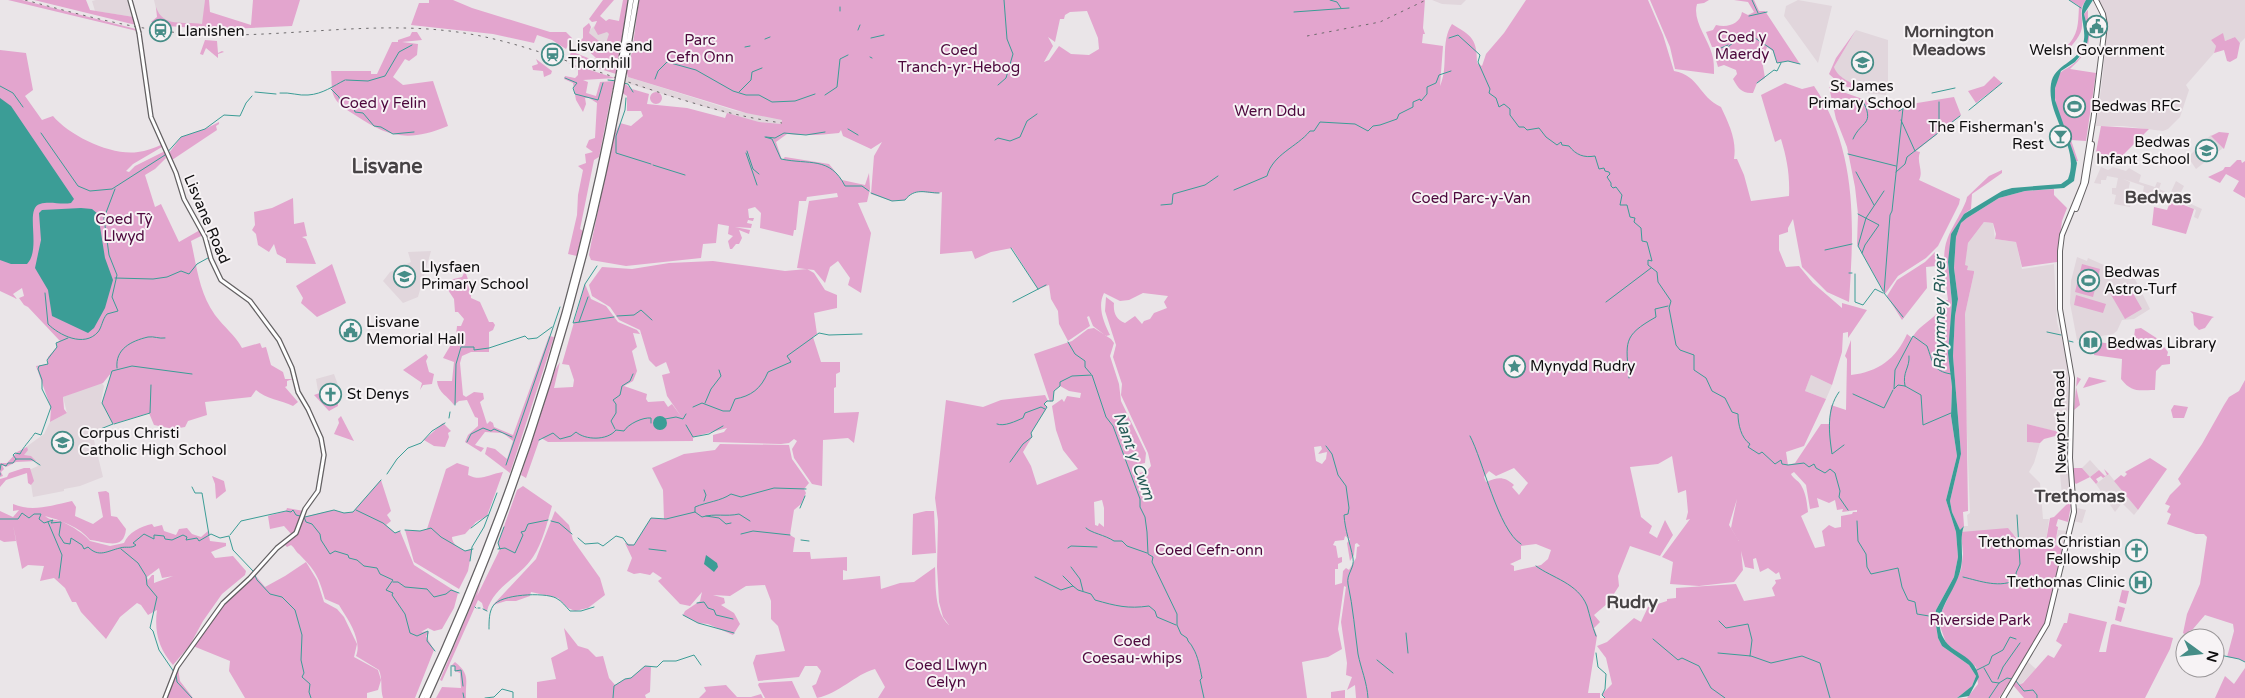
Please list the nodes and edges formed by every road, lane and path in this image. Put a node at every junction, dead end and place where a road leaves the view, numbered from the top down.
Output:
1 (130, 0) edge
2 (631, 0) edge
3 (636, 0) edge
4 (2096, 0) edge
5 (623, 64) junction
6 (512, 483) junction
7 (165, 698) edge
8 (422, 698) edge
9 (427, 698) edge
10 (2002, 698) edge

1 - 7 main road, Lisvane Road, bridge
2 - 5 highway
3 - 5 highway
4 - 10 main road, Newport Road
5 - 6 highway, bridge
6 - 8 highway
6 - 9 highway

